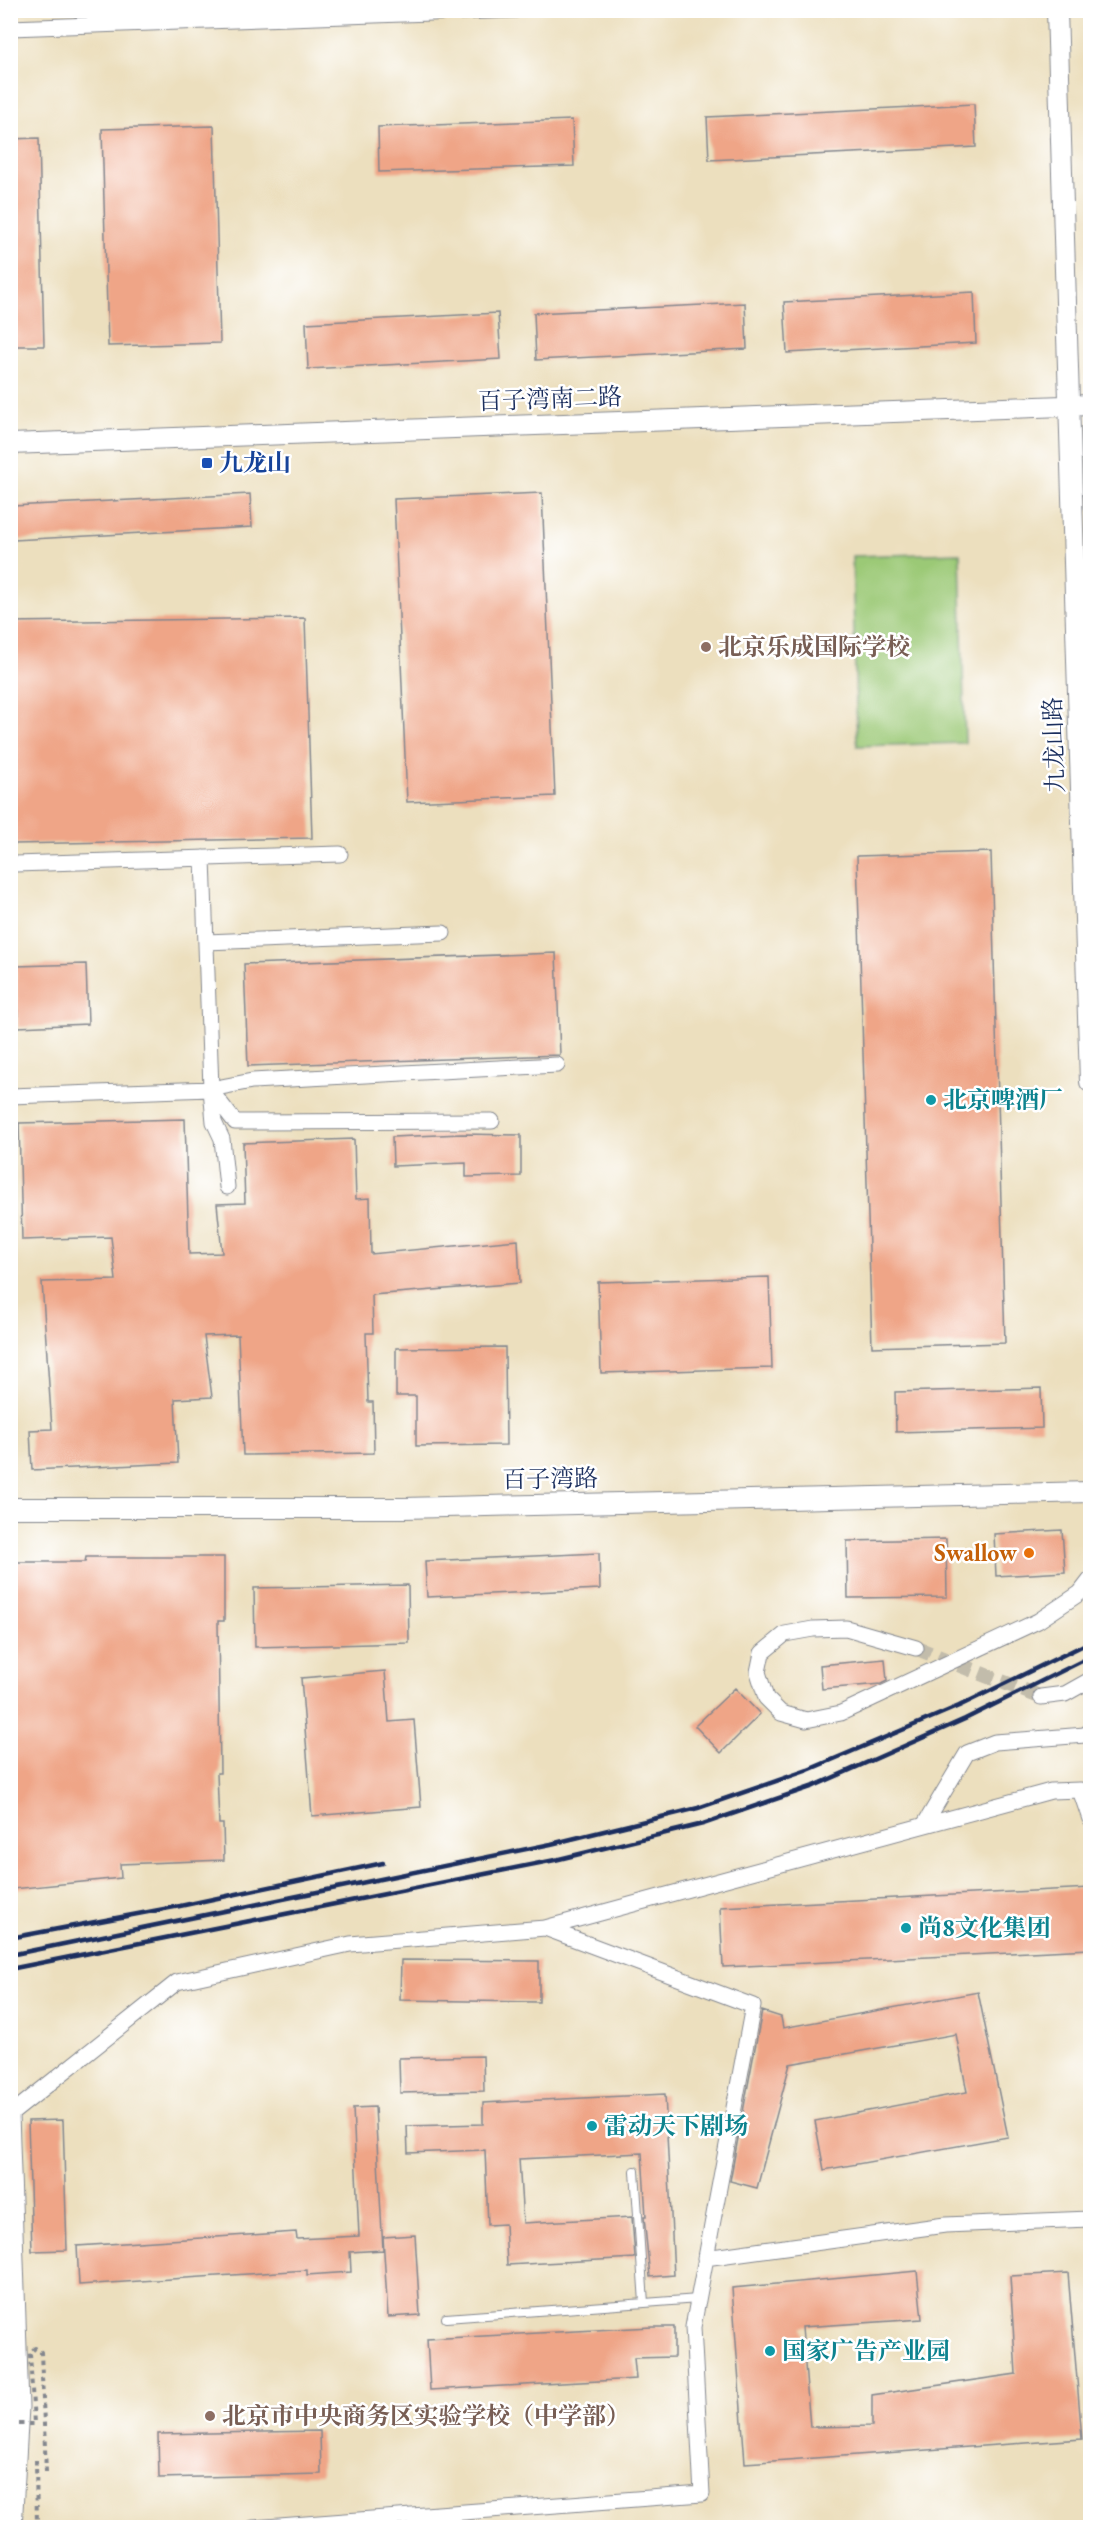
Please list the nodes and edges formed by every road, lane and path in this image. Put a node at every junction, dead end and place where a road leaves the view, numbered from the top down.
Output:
1 (516, 10) edge
2 (1057, 10) edge
3 (301, 14) edge
4 (10, 28) edge
5 (1090, 405) edge
6 (1068, 406) junction
7 (10, 444) edge
8 (340, 854) dead end
9 (203, 858) junction
10 (15, 864) dead end
11 (443, 933) dead end
12 (206, 942) junction
13 (1089, 981) edge
14 (557, 1065) dead end
15 (1090, 1082) edge
16 (211, 1089) junction
17 (10, 1096) edge
18 (492, 1121) dead end
19 (227, 1186) dead end
20 (1090, 1492) edge
21 (10, 1508) edge
22 (1090, 1580) edge
23 (916, 1648) tunnel mouth
24 (1090, 1680) edge
25 (1041, 1696) tunnel mouth
26 (1090, 1731) edge
27 (1090, 1819) edge
28 (924, 1825) junction
29 (545, 1928) junction
30 (635, 2171) dead end
31 (1090, 2218) edge
32 (705, 2258) junction
33 (698, 2299) junction
34 (644, 2303) junction
35 (446, 2318) dead end
36 (10, 2424) edge
37 (46, 2472) dead end
38 (37, 2476) dead end
39 (14, 2528) edge
40 (37, 2528) edge
41 (253, 2528) edge

1 - 3 street
2 - 6 street, 九龙山路
3 - 4 street
5 - 6 street, 百子湾南二路
6 - 7 street, 百子湾南二路
6 - 13 street, 九龙山路
8 - 9 street
9 - 10 street
9 - 12 street
11 - 12 street
12 - 16 street
13 - 15 street, 九龙山路
14 - 16 street
16 - 17 street
16 - 18 street
16 - 19 street
20 - 21 street, 百子湾路
22 - 23 street
24 - 25 street
26 - 28 street
27 - 28 street
28 - 29 street
29 - 32 street
29 - 39 street
30 - 34 lane
31 - 32 street
32 - 33 street
33 - 34 lane
33 - 41 street
34 - 35 lane
36 - 37 path, bridge
38 - 40 path

